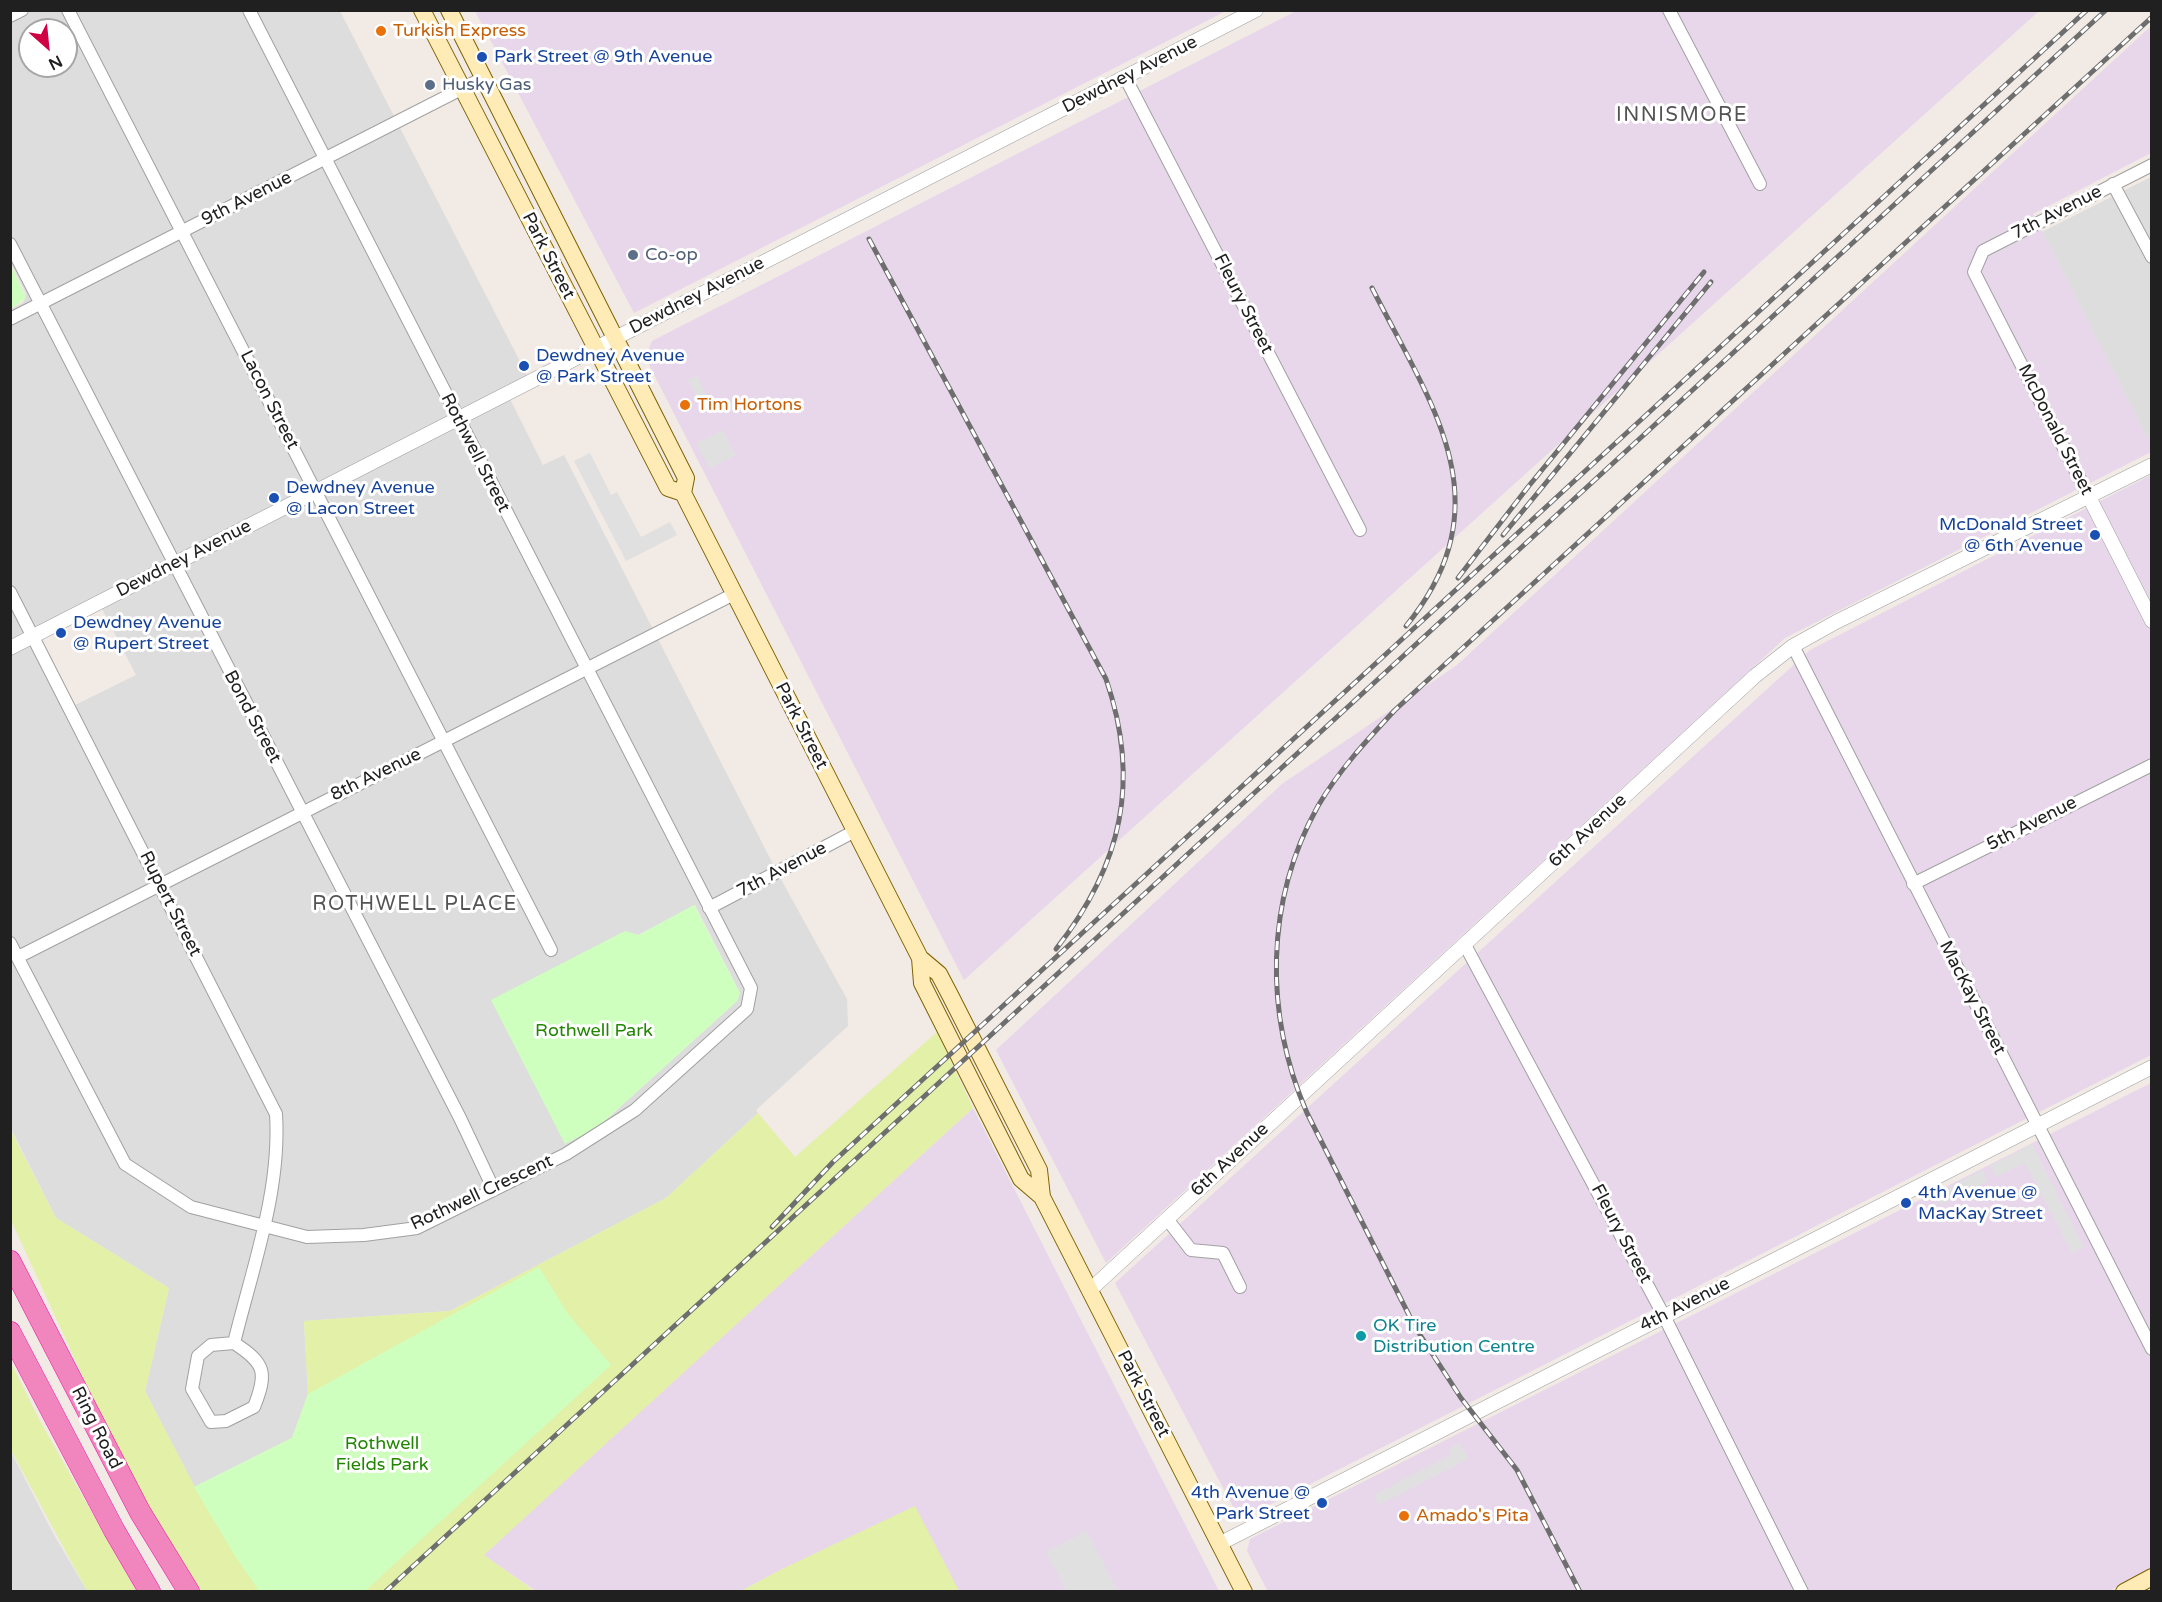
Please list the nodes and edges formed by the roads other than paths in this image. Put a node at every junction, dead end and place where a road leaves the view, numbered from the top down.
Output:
1 (22, 10) edge
2 (68, 10) edge
3 (249, 10) edge
4 (422, 10) edge
5 (449, 10) edge
6 (1256, 10) edge
7 (1668, 10) edge
8 (10, 16) edge
9 (1125, 77) junction
10 (483, 78) junction
11 (463, 89) junction
12 (324, 159) junction
13 (2151, 165) edge
14 (1760, 184) dead end
15 (2113, 184) junction
16 (183, 232) junction
17 (10, 244) edge
18 (2151, 257) edge
19 (1974, 272) joint
20 (41, 304) junction
21 (10, 319) edge
22 (615, 337) junction
23 (594, 348) junction
24 (457, 418) junction
25 (2151, 465) edge
26 (316, 491) junction
27 (683, 493) junction
28 (2089, 497) junction
29 (1360, 530) dead end
30 (174, 564) junction
31 (10, 592) edge
32 (734, 594) junction
33 (2151, 621) edge
34 (33, 637) junction
35 (1793, 646) junction
36 (10, 648) edge
37 (585, 669) junction
38 (444, 741) junction
39 (2151, 765) edge
40 (302, 812) junction
41 (855, 831) junction
42 (1913, 884) junction
43 (160, 885) junction
44 (702, 896) joint
45 (709, 908) junction
46 (10, 943) edge
47 (1465, 945) junction
48 (550, 950) dead end
49 (18, 957) junction
50 (2151, 1067) edge
51 (2038, 1125) junction
52 (494, 1190) junction
53 (1167, 1219) junction
54 (263, 1227) junction
55 (10, 1255) edge
56 (10, 1261) edge
57 (20, 1280) junction
58 (1240, 1287) dead end
59 (1089, 1290) junction
60 (1664, 1316) junction
61 (10, 1332) edge
62 (234, 1343) junction
63 (2151, 1349) edge
64 (1219, 1544) junction
65 (2151, 1577) edge
66 (150, 1592) edge
67 (189, 1592) edge
68 (1244, 1592) edge
69 (1802, 1592) edge
70 (2124, 1592) edge

1 - 8 street
2 - 16 street, Lacon Street
3 - 12 street, Rothwell Street
4 - 11 main road, Park Street
5 - 10 main road, Park Street
6 - 9 street, Dewdney Avenue
7 - 14 street
9 - 22 street, Dewdney Avenue
9 - 29 street, Fleury Street
10 - 11 street, 9th Avenue
10 - 22 main road, Park Street
11 - 12 street, 9th Avenue
11 - 23 main road, Park Street
12 - 16 street, 9th Avenue
12 - 24 street, Rothwell Street
13 - 15 street, 7th Avenue
15 - 18 street
15 - 19 street, 7th Avenue
16 - 20 street, 9th Avenue
16 - 26 street, Lacon Street
17 - 20 street, Bond Street
19 - 28 street, McDonald Street
20 - 21 street, 9th Avenue
20 - 30 street, Bond Street
22 - 23 street, Dewdney Avenue
22 - 27 main road, Park Street
23 - 24 street, Dewdney Avenue
23 - 27 main road, Park Street
24 - 26 street, Dewdney Avenue
24 - 37 street, Rothwell Street
25 - 28 street, 6th Avenue
26 - 30 street, Dewdney Avenue
26 - 38 street, Lacon Street
27 - 32 main road, Park Street
28 - 33 street, McDonald Street
28 - 35 street, 6th Avenue
30 - 34 street, Dewdney Avenue
30 - 40 street, Bond Street
31 - 34 street, Rupert Street
32 - 37 street, 8th Avenue
32 - 41 main road, Park Street
34 - 36 street, Dewdney Avenue
34 - 43 street, Rupert Street
35 - 42 street, MacKay Street
35 - 47 street, 6th Avenue
37 - 38 street, 8th Avenue
37 - 44 street, Rothwell Street
38 - 40 street, 8th Avenue
38 - 48 street, Lacon Street
39 - 42 street, 5th Avenue
40 - 43 street, 8th Avenue
40 - 52 street, Bond Street
41 - 45 street, 7th Avenue
41 - 59 main road, Park Street
42 - 51 street, MacKay Street
43 - 49 street, 8th Avenue
43 - 54 street, Rupert Street
44 - 45 street, Rothwell Crescent
45 - 52 street, Rothwell Crescent
46 - 49 street, Rothwell Crescent
47 - 53 street, 6th Avenue
47 - 60 street, Fleury Street
49 - 54 street, Rothwell Crescent
50 - 51 street, 4th Avenue
51 - 60 street, 4th Avenue
51 - 63 street, MacKay Street
52 - 54 street, Rothwell Crescent
53 - 58 street
53 - 59 street, 6th Avenue
54 - 62 street, Rupert Street
55 - 57 highway
56 - 57 highway, Ring Road
57 - 67 highway, Ring Road
59 - 64 main road, Park Street
60 - 64 street, 4th Avenue
60 - 69 street, Fleury Street
61 - 66 highway, Ring Road
62 - 62 street
64 - 68 main road, Park Street
65 - 70 main road

